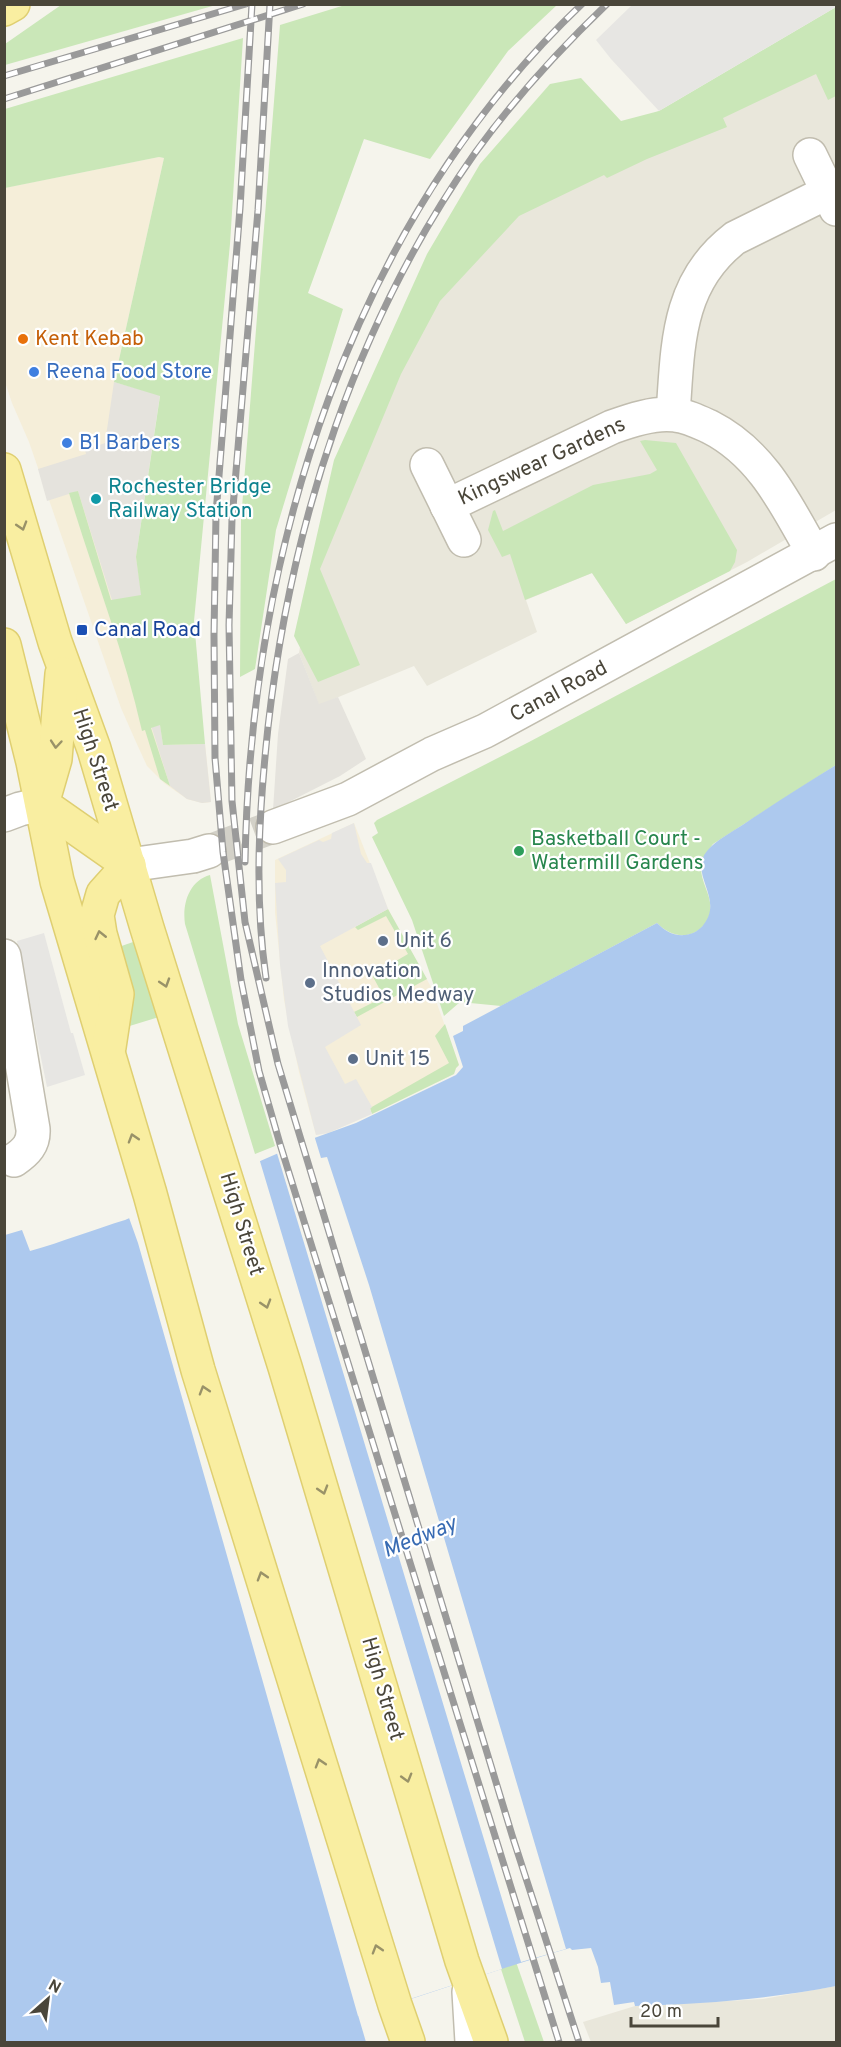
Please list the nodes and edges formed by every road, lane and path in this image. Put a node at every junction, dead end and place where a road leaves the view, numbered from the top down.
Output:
1 (13, 4) edge
2 (4, 9) edge
3 (810, 155) dead end
4 (832, 200) edge
5 (673, 414) junction
6 (427, 465) dead end
7 (4, 470) edge
8 (447, 506) junction
9 (464, 540) dead end
10 (825, 547) edge
11 (4, 645) edge
12 (63, 665) junction
13 (42, 804) junction
14 (4, 815) edge
15 (273, 827) tunnel mouth
16 (209, 851) tunnel mouth
17 (129, 865) junction
18 (4, 956) edge
19 (108, 1053) junction
20 (14, 1160) dead end
21 (469, 1981) junction
22 (408, 2043) edge
23 (472, 2043) edge
24 (491, 2043) edge

1 - 2 main road
3 - 4 street
4 - 5 street
5 - 8 street, Kingswear Gardens
5 - 10 street, Kingswear Gardens
6 - 8 street, Kingswear Gardens
7 -> 12 main road, High Street
8 - 9 street, Kingswear Gardens
10 - 15 street, Canal Road
11 - 13 main road
12 -> 13 main road
12 - 17 main road, High Street
13 - 14 street
13 - 17 main road
13 - 19 main road
16 - 17 street
19 -> 17 main road
17 -> 21 main road, High Street
18 - 20 street
22 -> 19 main road
21 - 23 street
21 - 24 main road, High Street

